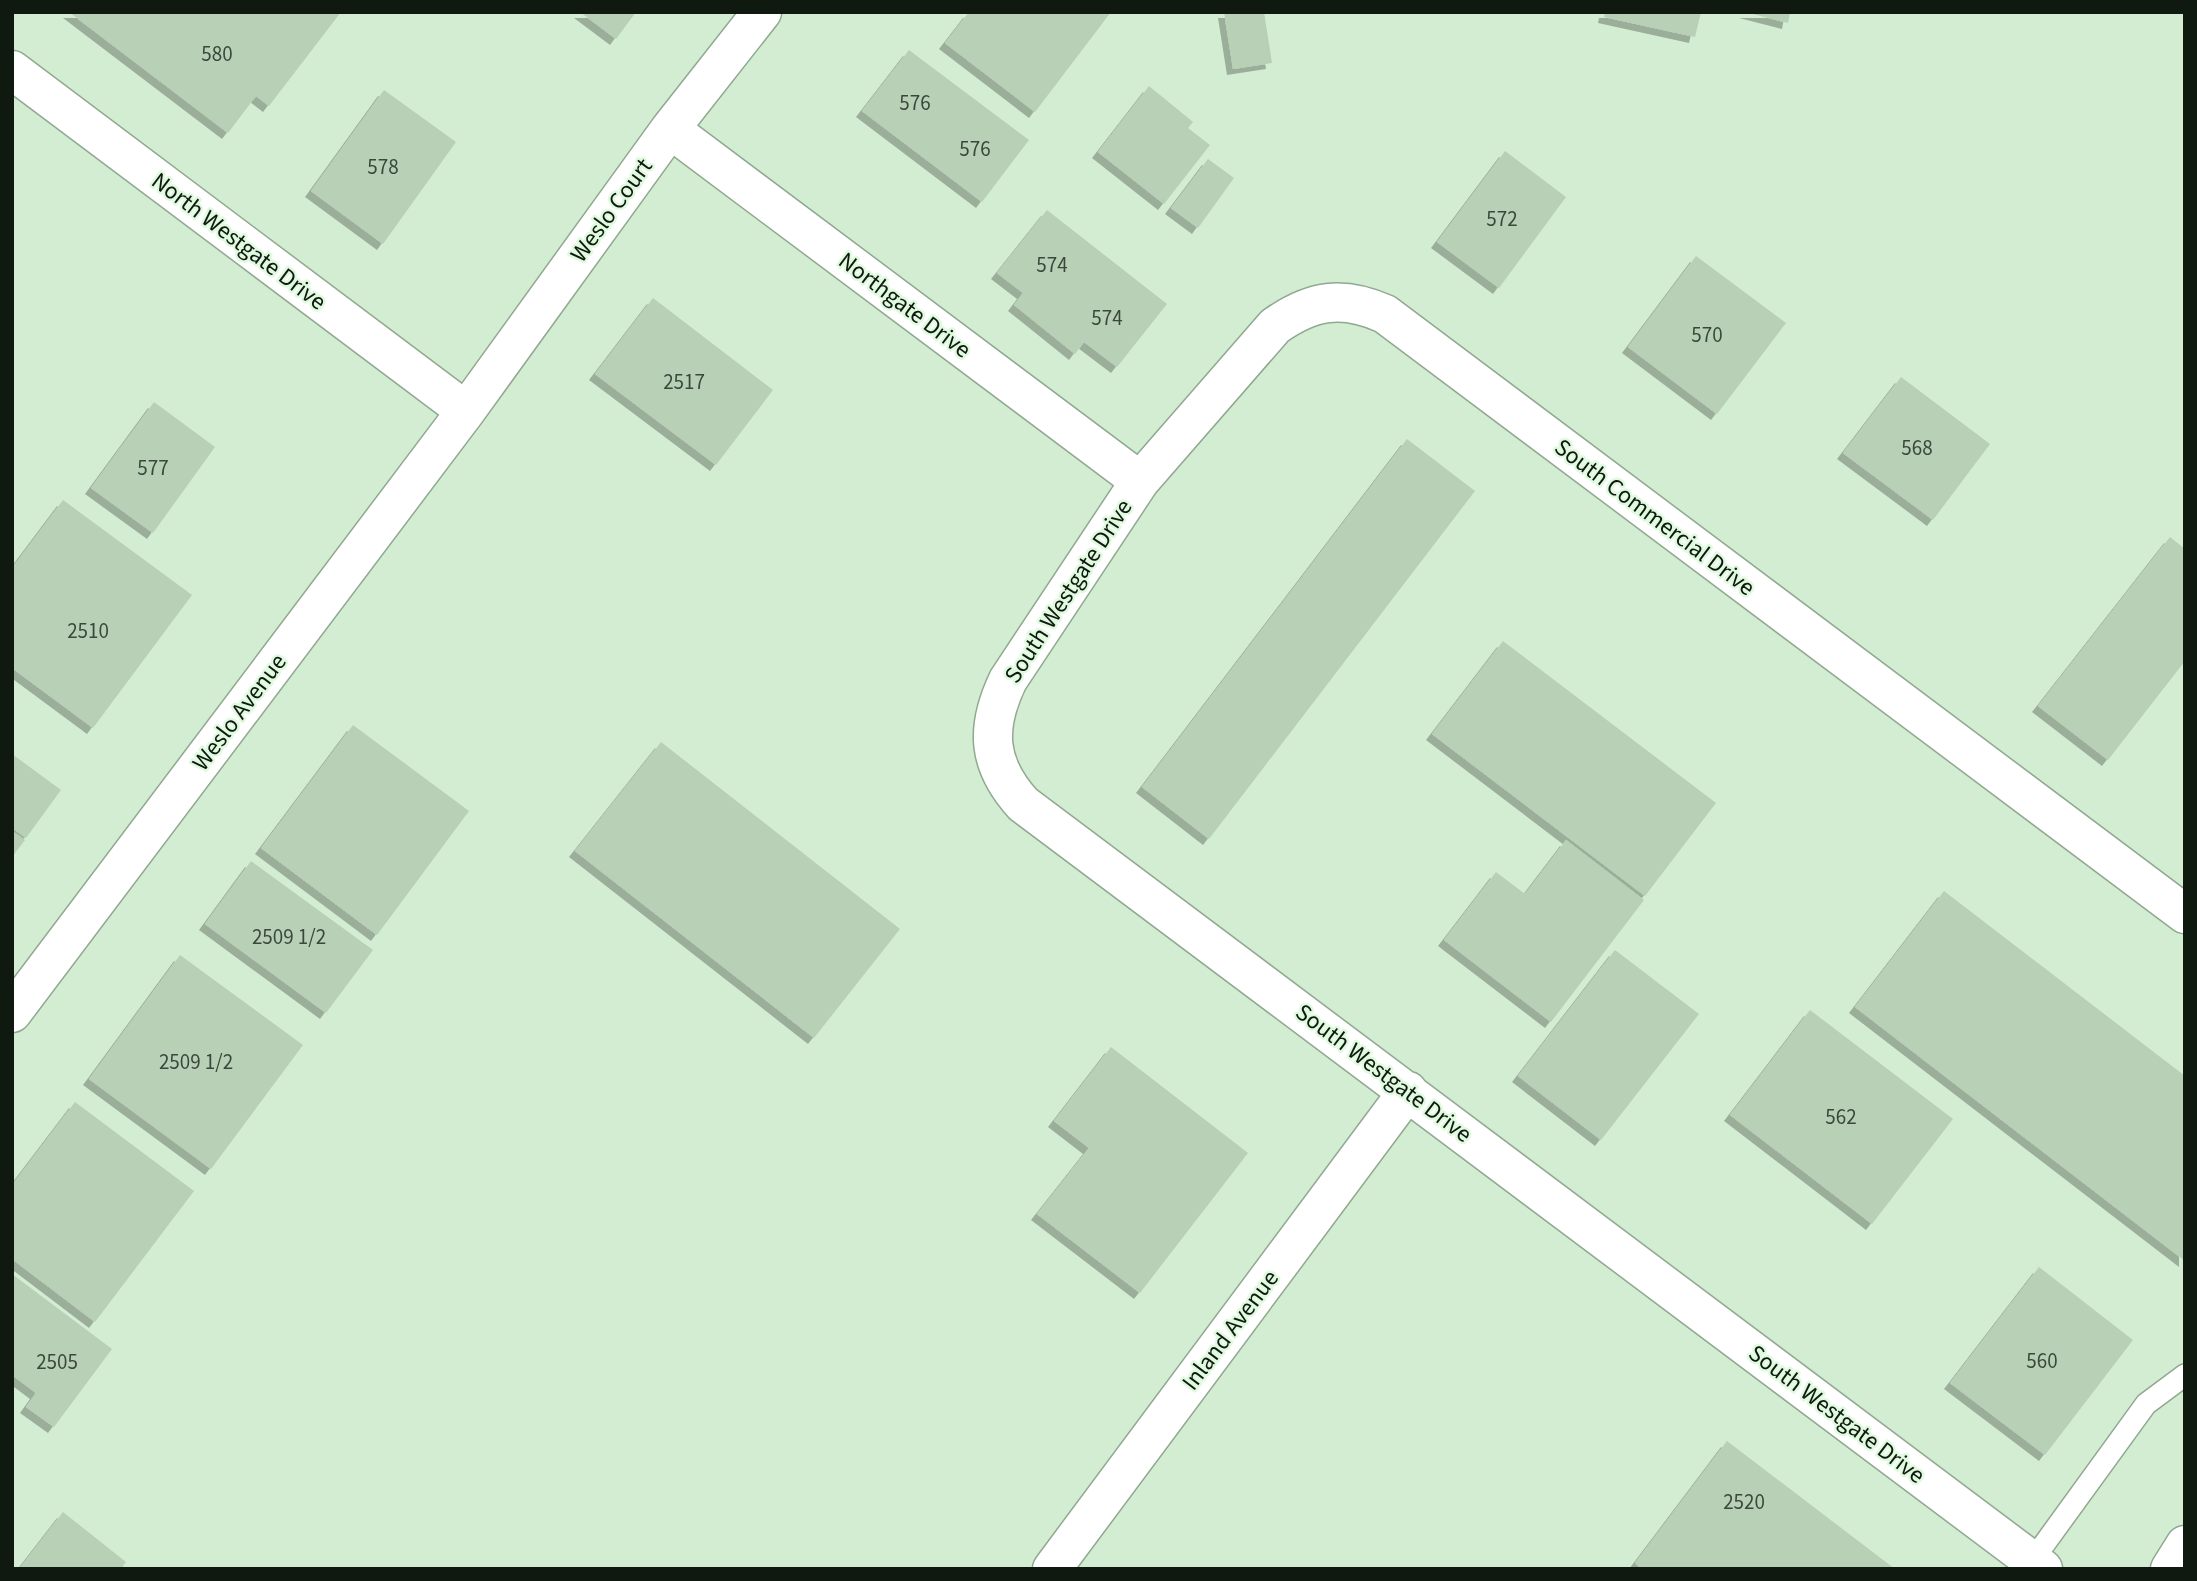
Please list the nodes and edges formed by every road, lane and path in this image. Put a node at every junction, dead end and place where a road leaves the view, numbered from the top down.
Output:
1 (762, 12) edge
2 (12, 70) edge
3 (670, 129) junction
4 (466, 411) junction
5 (1140, 481) junction
6 (2185, 914) edge
7 (12, 1013) edge
8 (1408, 1091) junction
9 (2185, 1376) edge
10 (2185, 1545) edge
11 (2038, 1565) edge
12 (1052, 1569) edge
13 (2170, 1569) edge

1 - 3 street, Weslo Court
2 - 4 street, North Westgate Drive
3 - 4 street, Weslo Court
3 - 5 street, Northgate Drive
4 - 7 street, Weslo Avenue
5 - 6 street, South Commercial Drive
5 - 8 street, South Westgate Drive
8 - 11 street, South Westgate Drive
8 - 12 street, Inland Avenue
9 - 11 lane
10 - 13 street

